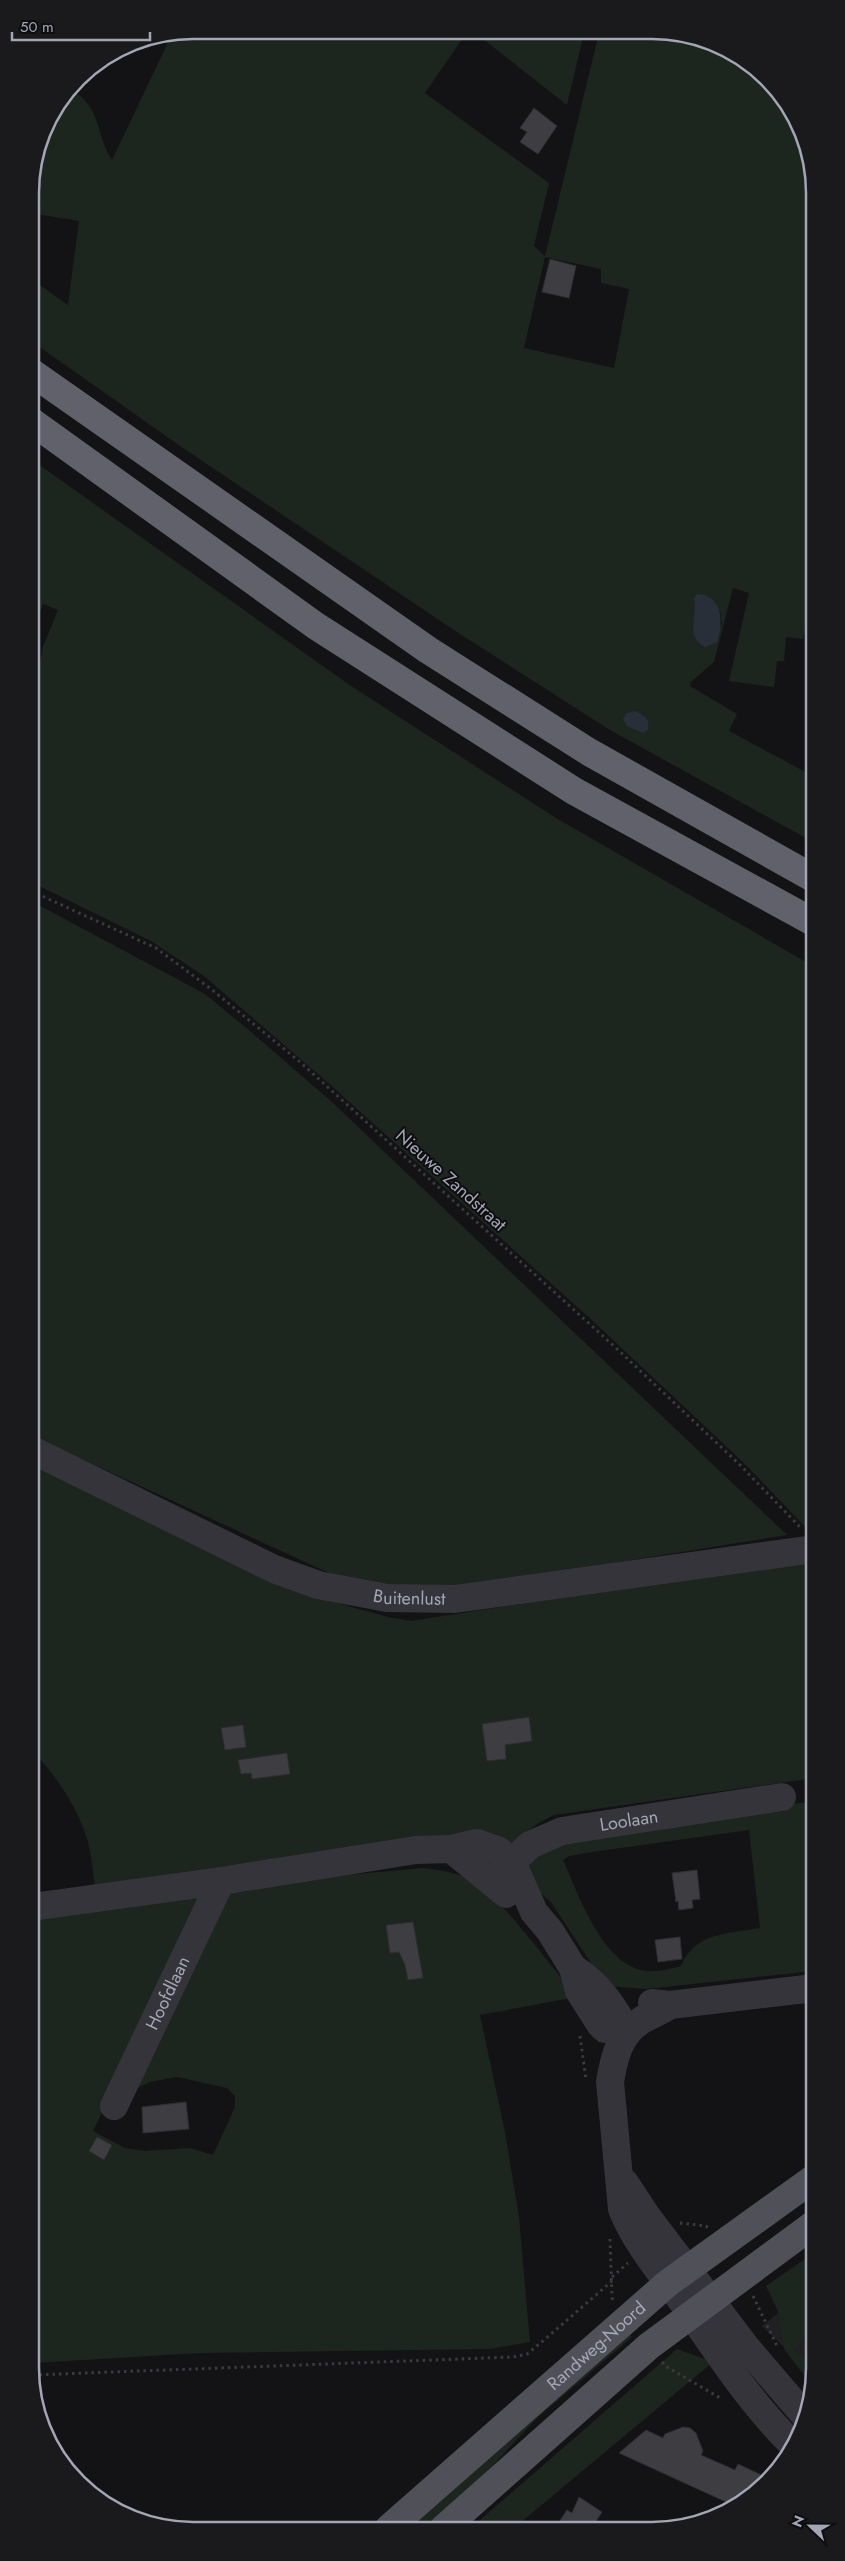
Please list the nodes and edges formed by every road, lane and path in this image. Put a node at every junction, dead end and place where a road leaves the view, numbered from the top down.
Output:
1 (39, 378) edge
2 (39, 427) edge
3 (806, 874) edge
4 (39, 895) edge
5 (776, 904) junction
6 (806, 919) edge
7 (806, 929) edge
8 (39, 1453) edge
9 (806, 1538) edge
10 (806, 1543) edge
11 (782, 1798) dead end
12 (451, 1849) junction
13 (512, 1862) junction
14 (221, 1881) junction
15 (492, 1881) junction
16 (39, 1906) edge
17 (534, 1912) junction
18 (806, 1989) edge
19 (617, 2025) junction
20 (114, 2106) dead end
21 (806, 2184) edge
22 (677, 2223) dead end
23 (806, 2230) edge
24 (720, 2245) junction
25 (678, 2275) junction
26 (612, 2280) dead end
27 (700, 2306) junction
28 (39, 2375) edge
29 (800, 2410) edge
30 (789, 2440) edge
31 (396, 2522) edge
32 (451, 2522) edge

1 - 3 highway
2 - 5 highway
4 - 9 path, Nieuwe Zandstraat
5 - 6 highway
5 - 7 highway
8 - 10 street, Buitenlust
11 - 13 street, Loolaan
12 - 13 street
12 - 14 street
12 - 15 street
13 - 15 street, Loolaan
13 - 17 street
14 - 16 street
14 - 20 street, Hoofdlaan
15 - 17 street
17 - 19 street
18 - 19 street
19 - 25 street
21 - 24 main road, Randweg-Noord
22 - 24 path
23 - 27 main road, Randweg-Noord
24 - 25 main road, Randweg-Noord
25 - 27 street
25 - 31 main road, Randweg-Noord
26 - 28 path
27 - 29 street
27 - 30 street
27 - 32 main road, Randweg-Noord

